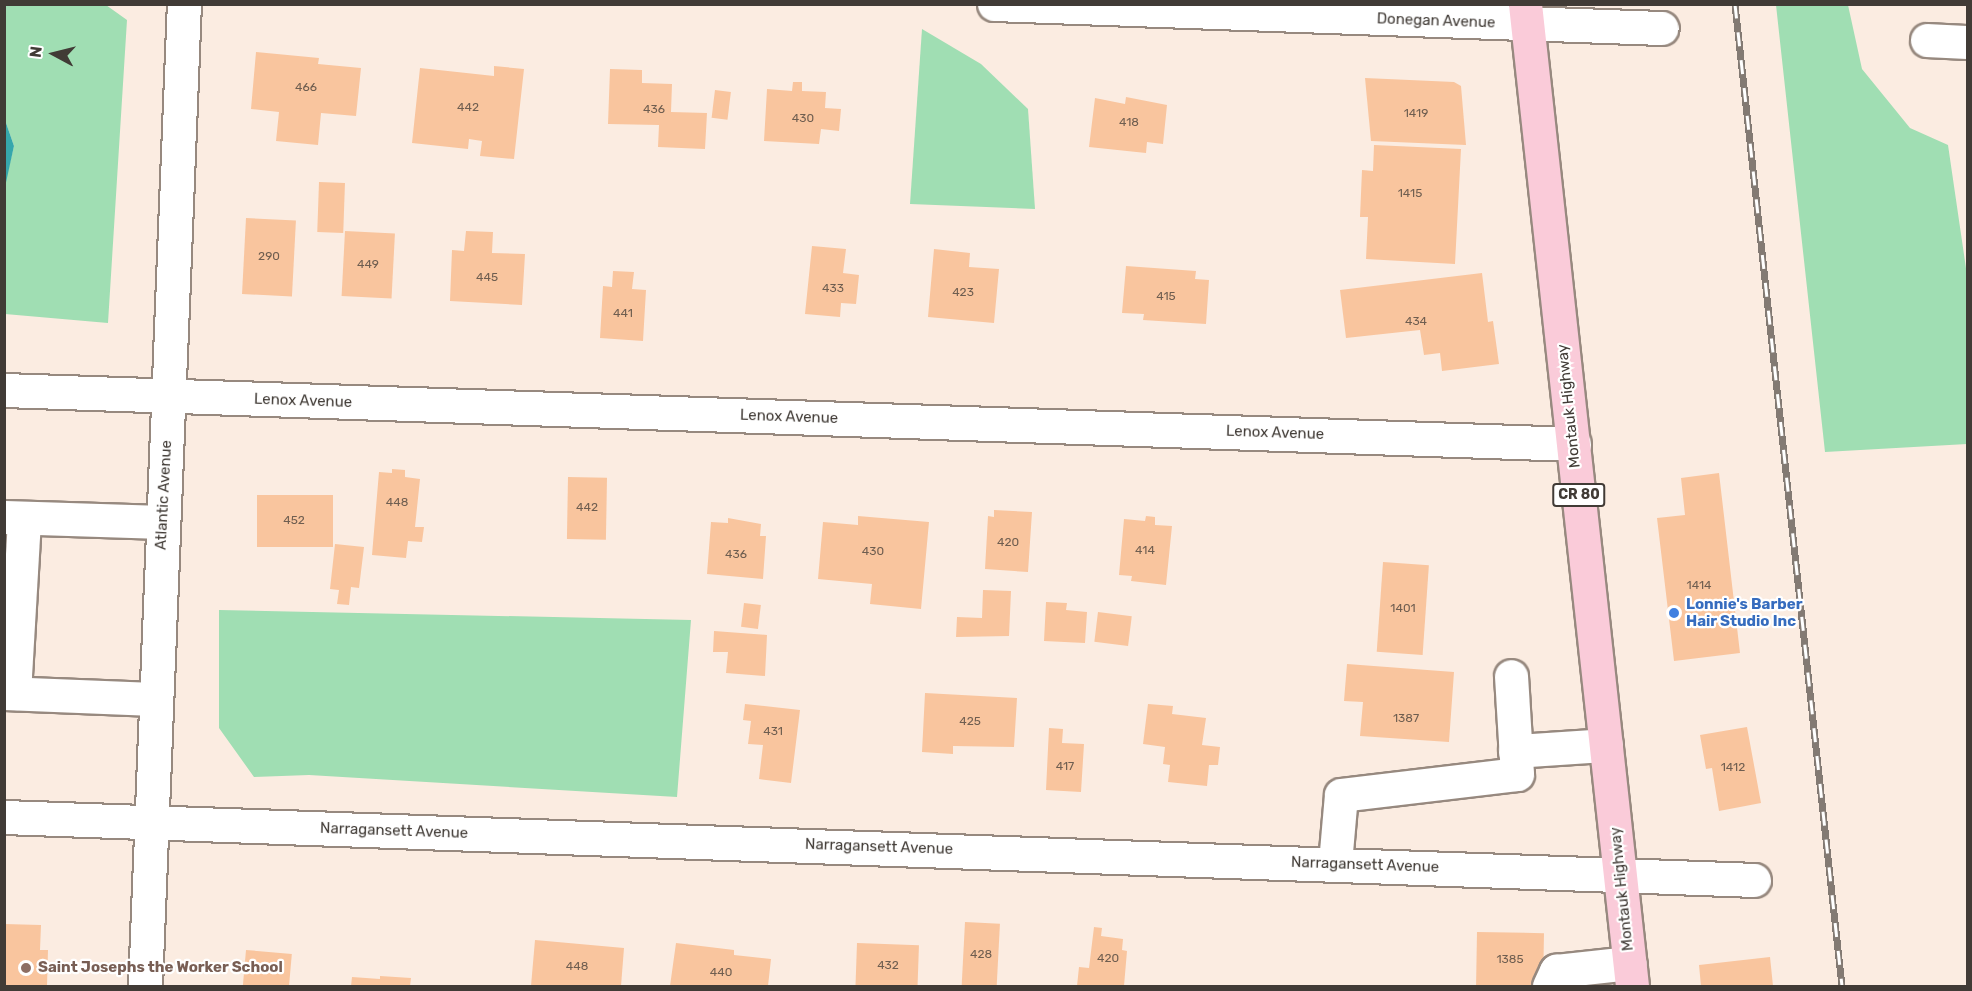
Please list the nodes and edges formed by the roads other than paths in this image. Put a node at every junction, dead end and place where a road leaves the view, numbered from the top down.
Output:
1 (184, 4) edge
2 (994, 4) edge
3 (1526, 14) edge
4 (1662, 27) dead end
5 (1927, 40) dead end
6 (1968, 42) edge
7 (4, 390) edge
8 (168, 396) junction
9 (1574, 444) junction
10 (14, 518) edge
11 (162, 522) junction
12 (1511, 676) dead end
13 (9, 693) edge
14 (156, 699) junction
15 (1606, 745) junction
16 (1515, 751) junction
17 (4, 818) edge
18 (152, 822) junction
19 (1335, 863) junction
20 (1620, 874) junction
21 (1754, 880) dead end
22 (1631, 975) edge
23 (145, 987) edge
24 (1549, 987) edge

1 - 8 street, Atlantic Avenue
2 - 3 street, Donegan Avenue
3 - 4 street, Donegan Avenue
3 - 9 main road, Montauk Highway / CR 80
5 - 6 street
7 - 8 street, Lenox Avenue
8 - 9 street, Lenox Avenue
8 - 11 street, Atlantic Avenue
9 - 15 main road, Montauk Highway / CR 80
10 - 11 street
10 - 13 street
11 - 14 street, Atlantic Avenue
12 - 16 street
13 - 14 street
14 - 18 street, Atlantic Avenue
15 - 16 street
15 - 20 main road, Montauk Highway / CR 80
16 - 19 street
17 - 18 street, Narragansett Avenue
18 - 19 street, Narragansett Avenue
18 - 23 street, Atlantic Avenue
19 - 20 street, Narragansett Avenue
20 - 21 street, Narragansett Avenue
20 - 22 main road, Montauk Highway / CR 80
22 - 24 street

